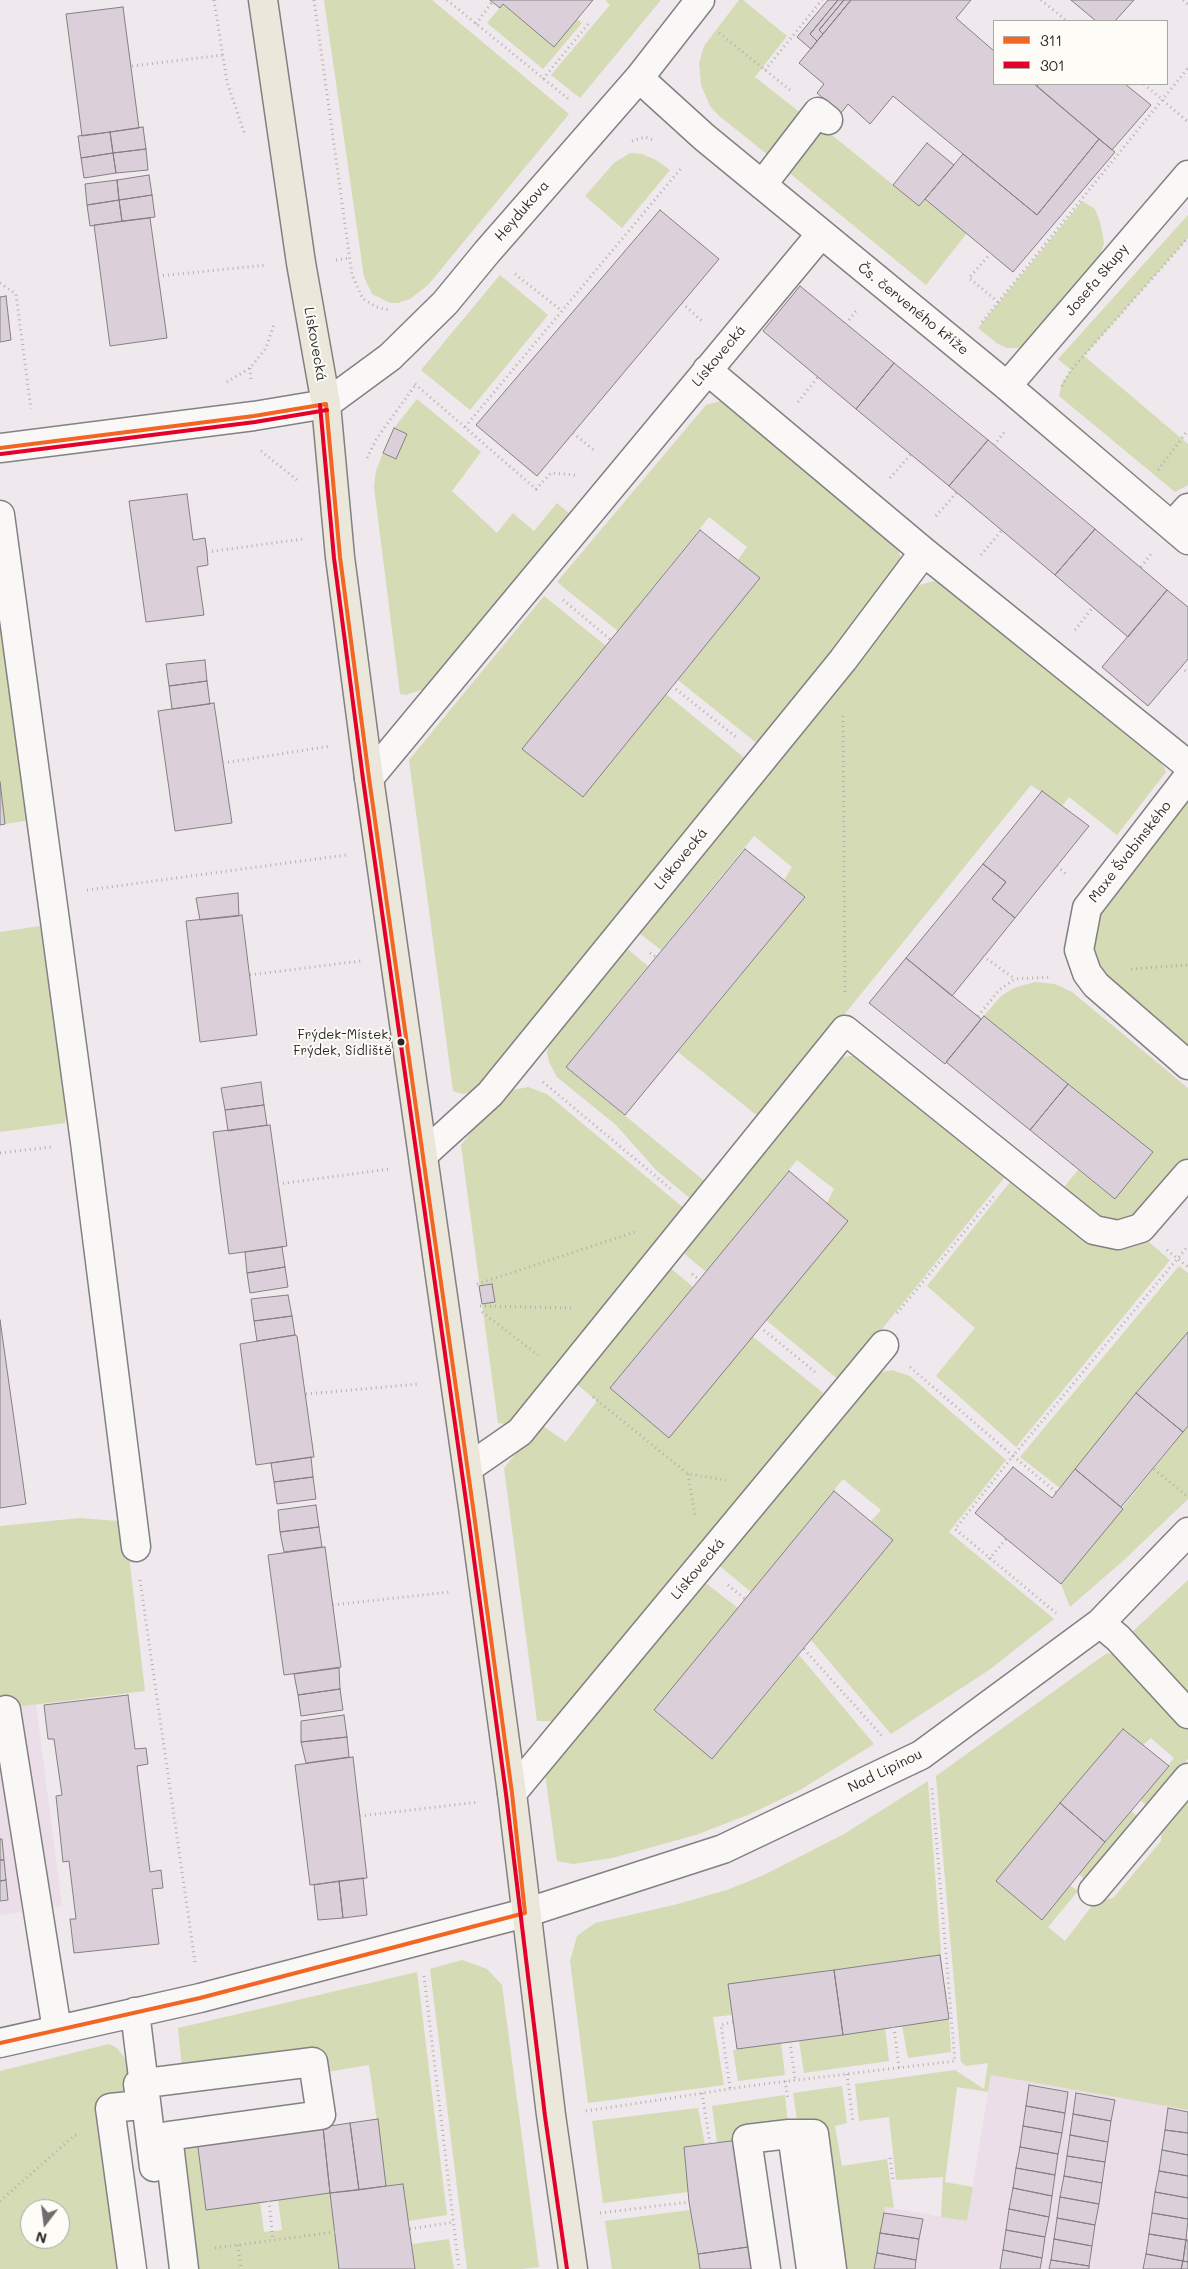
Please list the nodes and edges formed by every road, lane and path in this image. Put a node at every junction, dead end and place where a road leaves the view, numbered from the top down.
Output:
1 (214, 0) edge
2 (263, 0) edge
3 (314, 0) edge
4 (446, 0) edge
5 (700, 0) edge
6 (822, 0) edge
7 (1041, 0) edge
8 (1183, 0) edge
9 (492, 2) dead end
10 (1188, 4) edge
11 (1066, 20) edge
12 (589, 23) dead end
13 (476, 24) junction
14 (716, 30) dead end
15 (223, 55) junction
16 (132, 66) dead end
17 (1188, 68) edge
18 (764, 70) junction
19 (639, 78) junction
20 (543, 79) junction
21 (1145, 85) edge
22 (1162, 98) junction
23 (573, 103) dead end
24 (823, 116) joint
25 (1188, 122) edge
26 (246, 137) dead end
27 (704, 137) junction
28 (661, 142) dead end
29 (626, 143) dead end
30 (1188, 175) edge
31 (762, 185) junction
32 (821, 234) junction
33 (1188, 238) edge
34 (486, 252) junction
35 (991, 253) dead end
36 (268, 256) dead end
37 (350, 258) junction
38 (301, 263) junction
39 (269, 265) junction
40 (270, 274) dead end
41 (158, 276) dead end
42 (0, 283) edge
43 (998, 302) junction
44 (394, 311) dead end
45 (562, 311) junction
46 (275, 322) dead end
47 (978, 328) dead end
48 (250, 368) junction
49 (707, 370) junction
50 (421, 377) dead end
51 (222, 384) dead end
52 (416, 384) junction
53 (1007, 386) junction
54 (1061, 389) dead end
55 (326, 404) junction
56 (41, 408) dead end
57 (31, 410) junction
58 (24, 411) dead end
59 (254, 416) junction
60 (465, 427) junction
61 (1188, 430) edge
62 (0, 448) edge
63 (366, 460) dead end
64 (1154, 474) dead end
65 (304, 486) dead end
66 (536, 489) dead end
67 (0, 515) edge
68 (1183, 524) edge
69 (306, 538) dead end
70 (207, 552) dead end
71 (924, 552) junction
72 (535, 577) junction
73 (611, 640) dead end
74 (843, 660) junction
75 (1181, 667) dead end
76 (1188, 673) edge
77 (672, 686) dead end
78 (334, 746) dead end
79 (763, 758) junction
80 (223, 763) dead end
81 (1188, 765) edge
82 (1188, 777) edge
83 (369, 778) junction
84 (346, 855) dead end
85 (51, 894) junction
86 (984, 956) dead end
87 (371, 960) dead end
88 (250, 975) dead end
89 (1056, 978) dead end
90 (1015, 979) junction
91 (978, 1016) dead end
92 (845, 1030) junction
93 (517, 1060) junction
94 (1188, 1065) edge
95 (85, 1142) junction
96 (0, 1153) edge
97 (424, 1154) junction
98 (397, 1168) dead end
99 (1016, 1170) junction
100 (1188, 1174) edge
101 (278, 1184) dead end
102 (698, 1212) junction
103 (641, 1230) dead end
104 (1188, 1246) edge
105 (472, 1285) dead end
106 (894, 1317) dead end
107 (760, 1327) dead end
108 (884, 1344) joint
109 (425, 1383) dead end
110 (306, 1394) dead end
111 (842, 1395) junction
112 (1013, 1456) junction
113 (468, 1468) junction
114 (1154, 1469) dead end
115 (1056, 1492) dead end
116 (1188, 1497) edge
117 (1188, 1532) edge
118 (1006, 1539) dead end
119 (136, 1546) joint
120 (990, 1559) junction
121 (454, 1592) dead end
122 (333, 1605) dead end
123 (1100, 1622) junction
124 (804, 1648) dead end
125 (6, 1710) dead end
126 (1188, 1714) edge
127 (888, 1742) dead end
128 (921, 1755) junction
129 (1188, 1778) edge
130 (512, 1793) junction
131 (483, 1801) dead end
132 (360, 1816) dead end
133 (1094, 1891) dead end
134 (526, 1913) junction
135 (424, 1972) dead end
136 (200, 1998) junction
137 (135, 2012) junction
138 (733, 2022) dead end
139 (894, 2027) dead end
140 (57, 2030) junction
141 (790, 2042) dead end
142 (0, 2043) edge
143 (899, 2068) junction
144 (847, 2074) junction
145 (795, 2080) junction
146 (144, 2083) junction
147 (730, 2088) junction
148 (702, 2093) junction
149 (551, 2115) junction
150 (853, 2122) dead end
151 (112, 2125) junction
152 (793, 2141) dead end
153 (710, 2144) dead end
154 (890, 2158) dead end
155 (893, 2180) dead end
156 (0, 2201) edge
157 (268, 2201) dead end
158 (689, 2202) dead end
159 (454, 2222) junction
160 (598, 2222) dead end
161 (410, 2229) dead end
162 (335, 2232) dead end
163 (273, 2240) junction
164 (238, 2245) junction
165 (178, 2263) edge
166 (132, 2269) edge
167 (241, 2269) edge
168 (459, 2269) edge
169 (573, 2269) edge
170 (766, 2269) edge
171 (811, 2269) edge
172 (832, 2269) edge

1 - 15 path
2 - 38 main road, Lískovecká
3 - 37 path
4 - 13 path
5 - 19 street, Heydukova
6 - 18 path
7 - 11 path
8 - 10 path
9 - 13 path
12 - 20 path
13 - 20 path
14 - 18 path
15 - 16 path
15 - 26 path
17 - 22 path
18 - 24 path
19 - 27 street, Čs. červeného kříže
19 - 34 street, Heydukova
20 - 23 path
21 - 22 path
22 - 25 path
22 - 43 path
24 - 31 street
27 - 31 street, Čs. červeného kříže
27 - 45 path
28 - 29 path
30 - 53 street, Josefa Skupy
31 - 32 street, Čs. červeného kříže
32 - 49 street, Lískovecká
32 - 53 street, Čs. červeného kříže
33 - 54 path
34 - 45 path
34 - 55 street, Heydukova
35 - 43 path
36 - 39 path
37 - 38 path
37 - 44 path
38 - 55 main road, Lískovecká
39 - 40 path
39 - 41 path
42 - 57 path
43 - 47 path
45 - 60 path
46 - 48 path
48 - 51 path
48 - 59 path
49 - 71 street
49 - 72 street, Lískovecká
50 - 52 path
52 - 60 path
52 - 63 path
53 - 68 street, Čs. červeného kříže
55 - 59 street
55 - 83 main road, Lískovecká
56 - 57 path
57 - 58 path
59 - 62 street
59 - 65 path
60 - 66 path
61 - 64 path
67 - 85 street
69 - 70 path
71 - 74 street, Lískovecká
71 - 81 street
72 - 73 path
72 - 83 street, Lískovecká
74 - 79 street, Lískovecká
74 - 92 path
75 - 76 path
77 - 79 path
78 - 80 path
79 - 93 street, Lískovecká
82 - 94 street, Maxe Švabinského
83 - 97 main road, Lískovecká
84 - 85 path
85 - 95 street
86 - 90 path
87 - 88 path
89 - 90 path
90 - 91 path
92 - 99 street
92 - 102 street
93 - 97 street, Lískovecká
93 - 102 path
95 - 96 path
95 - 119 street
97 - 113 main road, Lískovecká
98 - 101 path
99 - 100 street
99 - 106 path
102 - 113 street
103 - 105 path
104 - 112 path
107 - 111 path
108 - 111 street, Lískovecká
108 - 112 path
109 - 110 path
111 - 130 street, Lískovecká
112 - 115 path
112 - 120 path
113 - 130 main road, Lískovecká
114 - 116 path
117 - 123 street, Nad Lipinou
118 - 120 path
119 - 136 path
120 - 123 path
121 - 122 path
123 - 126 street
123 - 128 street, Nad Lipinou
124 - 127 path
125 - 140 street
128 - 134 street, Nad Lipinou
128 - 143 path
129 - 133 street
130 - 134 main road, Lískovecká
131 - 132 path
134 - 136 street, Nad Lipinou
134 - 149 main road, Lískovecká
135 - 159 path
136 - 137 street, Nad Lipinou
137 - 140 street, Nad Lipinou
137 - 146 street
138 - 147 path
139 - 143 path
140 - 142 street, Nad Lipinou
141 - 145 path
143 - 144 path
144 - 145 path
144 - 150 path
145 - 147 path
146 - 151 street
146 - 165 street
146 - 165 street
147 - 148 path
148 - 149 path
148 - 153 path
149 - 169 main road, Lískovecká
151 - 156 path
151 - 166 street
152 - 171 street
154 - 155 path
157 - 163 path
158 - 160 path
159 - 161 path
159 - 168 path
162 - 163 path
163 - 164 path
164 - 165 path
164 - 167 path
170 - 172 street

